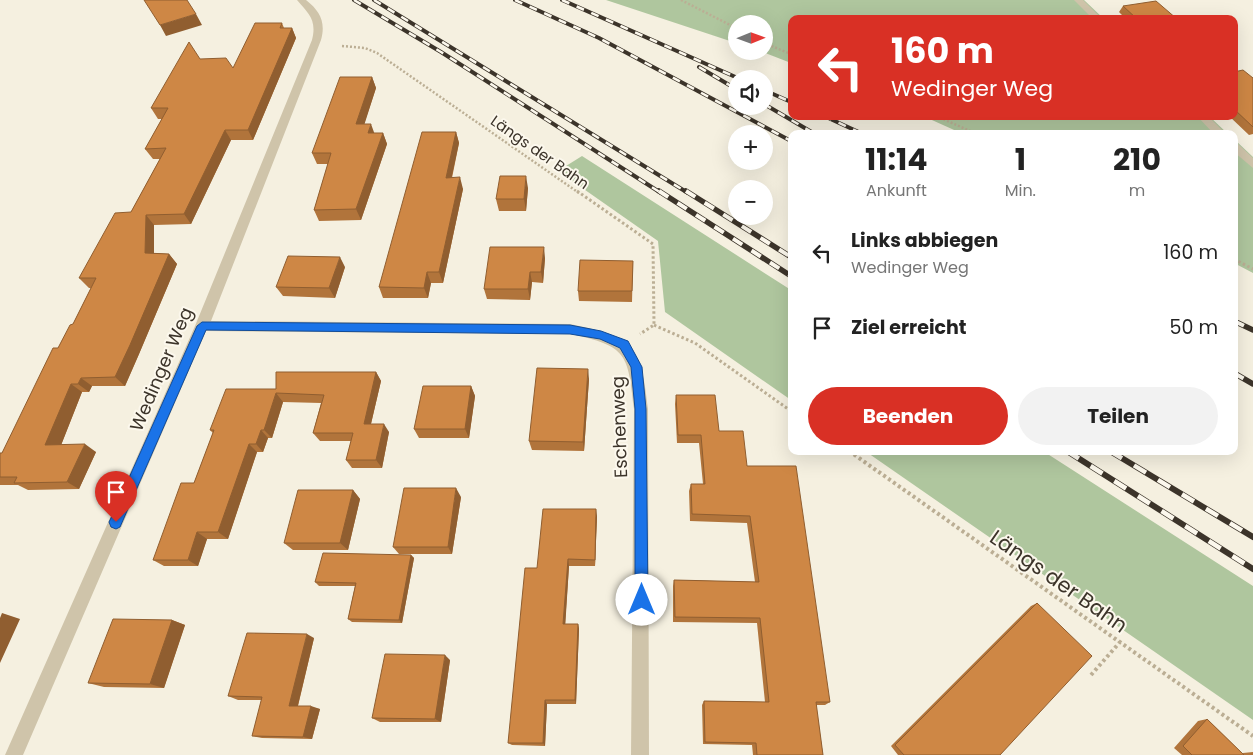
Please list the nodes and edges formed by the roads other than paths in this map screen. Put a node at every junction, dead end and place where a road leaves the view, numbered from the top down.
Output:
1 (301, 0) edge
2 (1078, 0) edge
3 (1094, 15) edge
4 (1206, 120) edge
5 (1217, 130) edge
6 (1238, 150) edge
7 (1253, 164) edge
8 (202, 326) junction
9 (14, 755) edge
10 (640, 755) edge

1 - 8 street, Wedinger Weg
2 - 3 street
4 - 5 street
6 - 7 street
8 - 9 street, Wedinger Weg
8 - 10 street, Eschenweg

